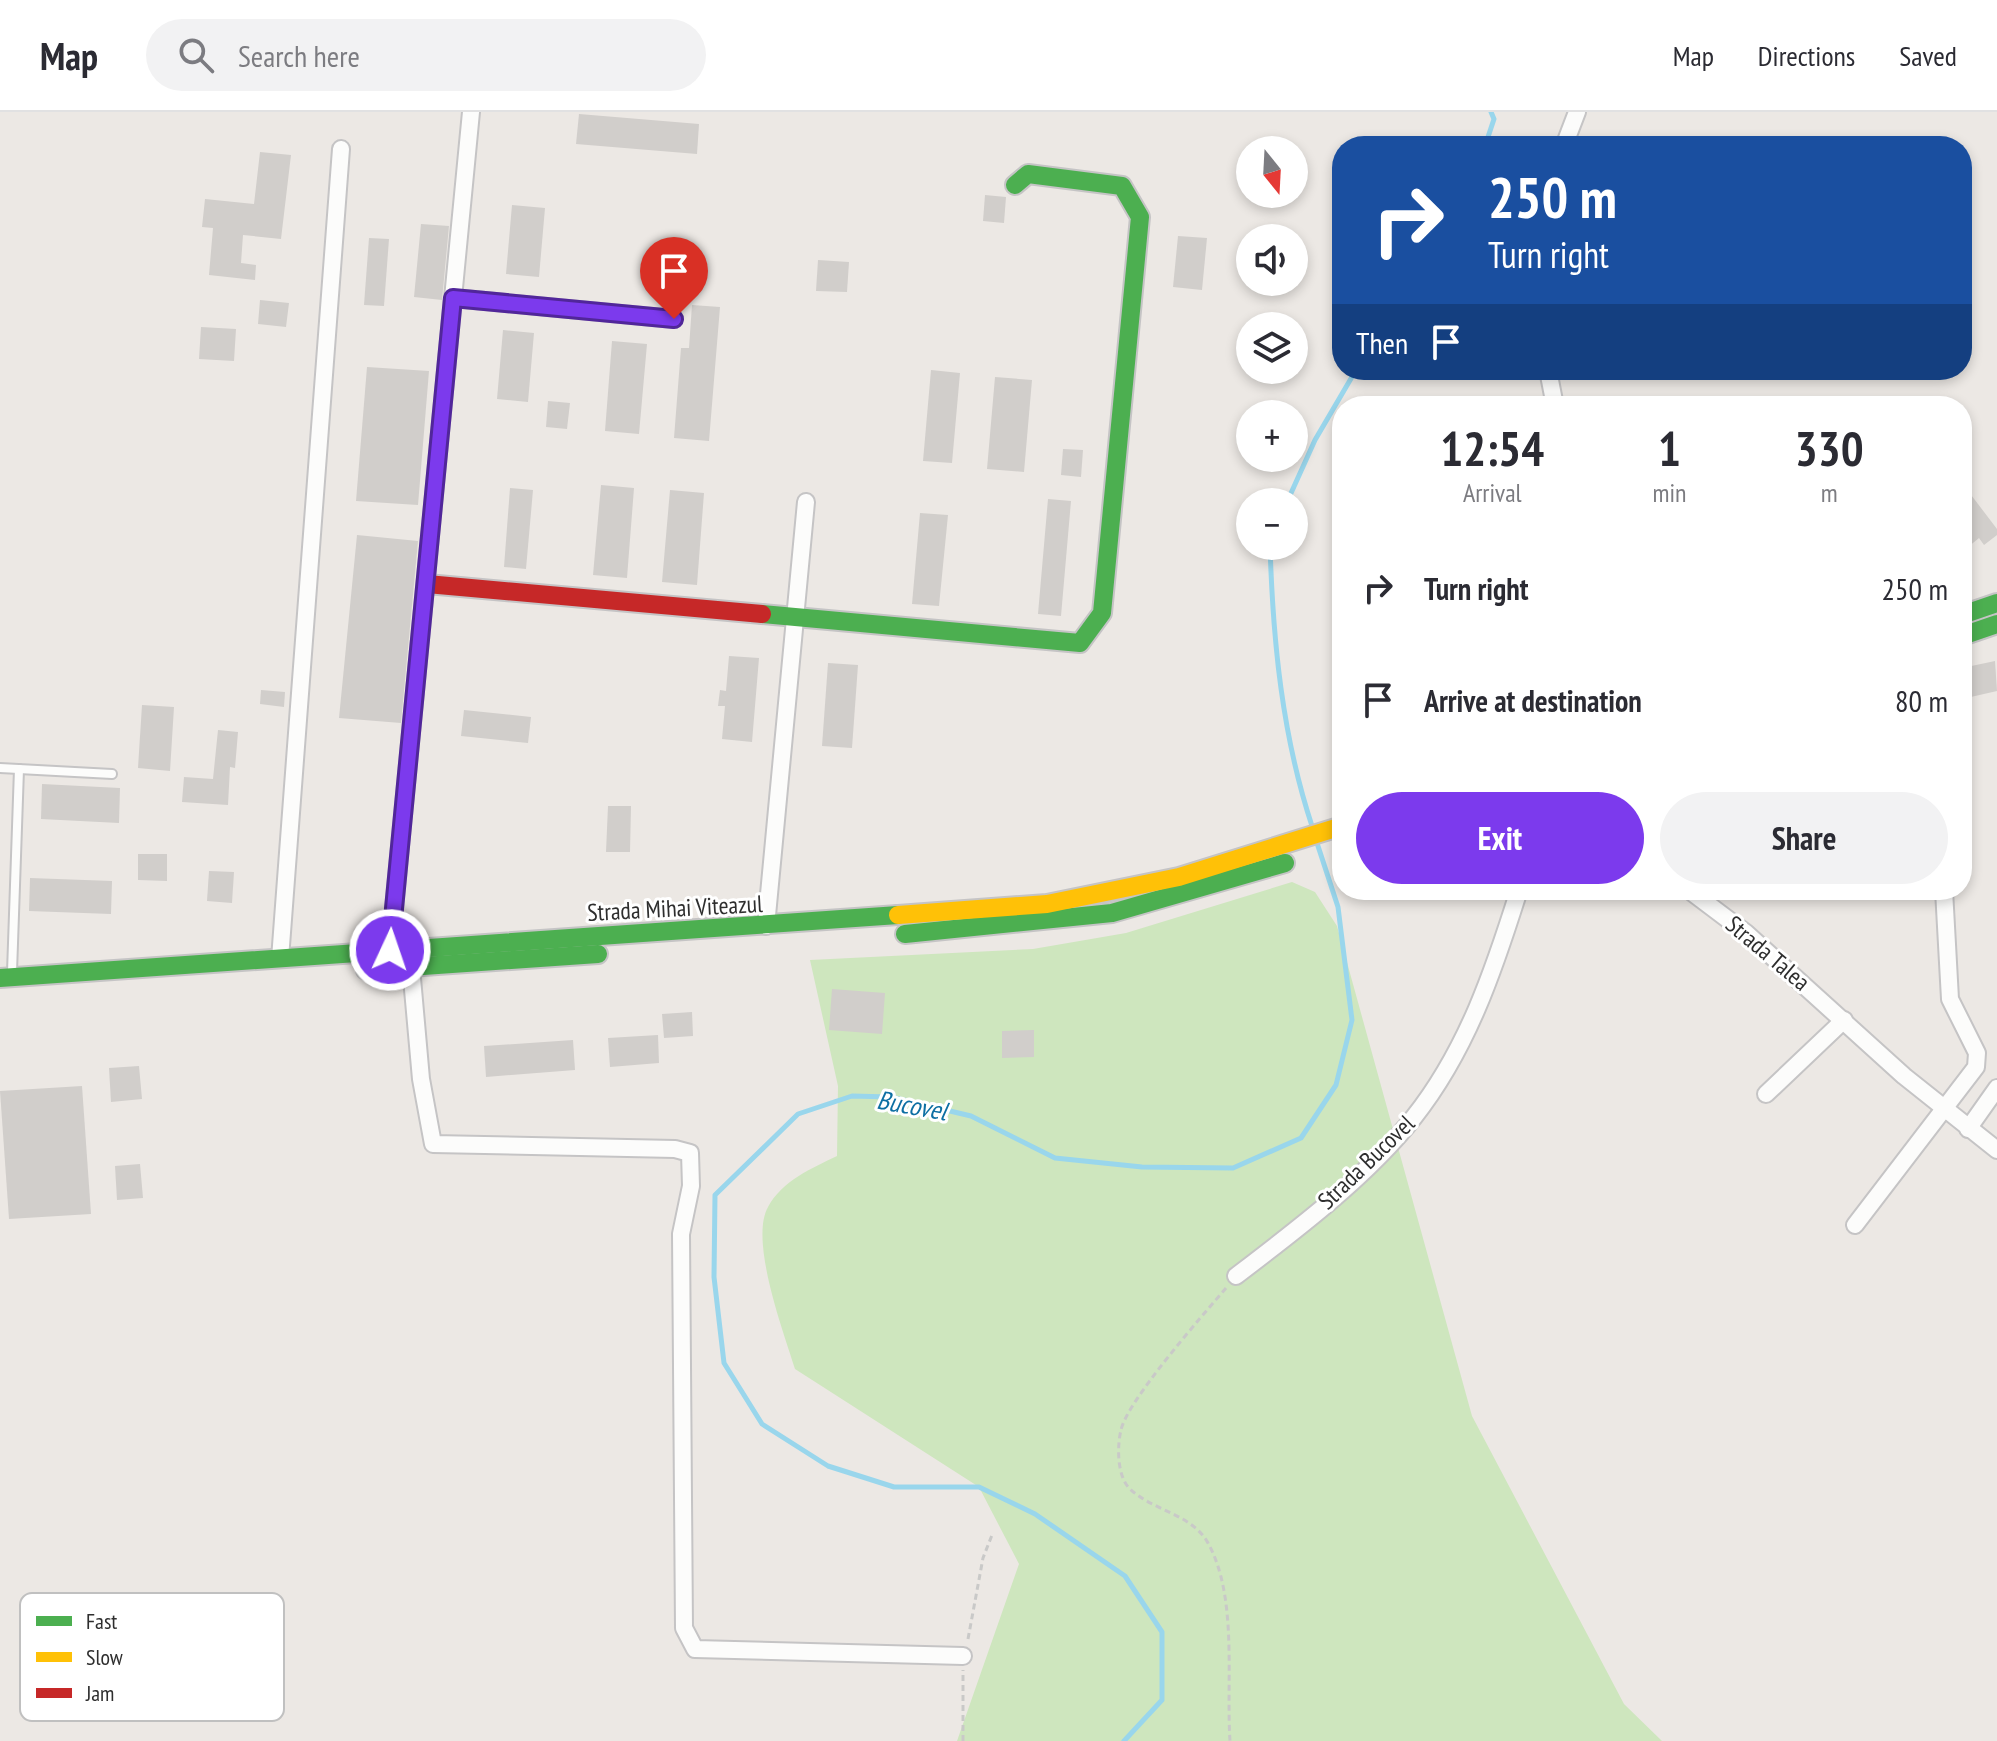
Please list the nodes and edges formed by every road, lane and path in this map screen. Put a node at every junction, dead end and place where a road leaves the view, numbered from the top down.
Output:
1 (471, 112) edge
2 (1577, 112) edge
3 (1568, 136) edge
4 (341, 149) dead end
5 (1015, 185) dead end
6 (453, 298) junction
7 (674, 319) dead end
8 (806, 502) dead end
9 (427, 584) junction
10 (1997, 603) edge
11 (1972, 612) edge
12 (795, 616) junction
13 (1997, 624) edge
14 (1972, 633) edge
15 (0, 768) edge
16 (19, 769) junction
17 (112, 774) dead end
18 (1332, 830) edge
19 (1332, 847) edge
20 (1259, 862) junction
21 (1516, 900) edge
22 (1702, 900) edge
23 (1945, 900) edge
24 (766, 926) junction
25 (390, 950) junction
26 (280, 959) junction
27 (411, 967) junction
28 (6, 977) edge
29 (0, 995) edge
30 (1844, 1020) junction
31 (1997, 1088) edge
32 (1766, 1094) dead end
33 (1943, 1109) junction
34 (1968, 1129) junction
35 (1997, 1150) edge
36 (1855, 1225) dead end
37 (1236, 1276) joint
38 (992, 1535) dead end
39 (963, 1656) junction
40 (963, 1741) edge
41 (1230, 1741) edge

1 - 6 street
2 - 3 street
4 - 26 street
5 - 12 main road
6 - 7 street
6 - 9 street
8 - 12 street
9 - 12 main road
9 - 25 street
10 - 11 main road
12 - 24 street
13 - 14 main road
15 - 16 lane
16 - 17 lane
16 - 28 lane
18 - 20 main road, Strada Mihai Viteazul
19 - 20 main road, Strada Mihai Viteazul
20 - 24 main road, Strada Mihai Viteazul
20 - 27 main road, Strada Mihai Viteazul
21 - 37 street, Strada Bucovel
22 - 30 street, Strada Talea
23 - 33 street
24 - 25 main road, Strada Mihai Viteazul
25 - 26 main road, Strada Mihai Viteazul
26 - 28 main road, Strada Mihai Viteazul
27 - 29 main road, Strada Mihai Viteazul
27 - 39 street
30 - 32 street
30 - 33 street, Strada Talea
31 - 34 street
33 - 34 street, Strada Talea
33 - 36 street
34 - 35 street, Strada Talea
37 - 41 path
38 - 39 path
39 - 40 path

